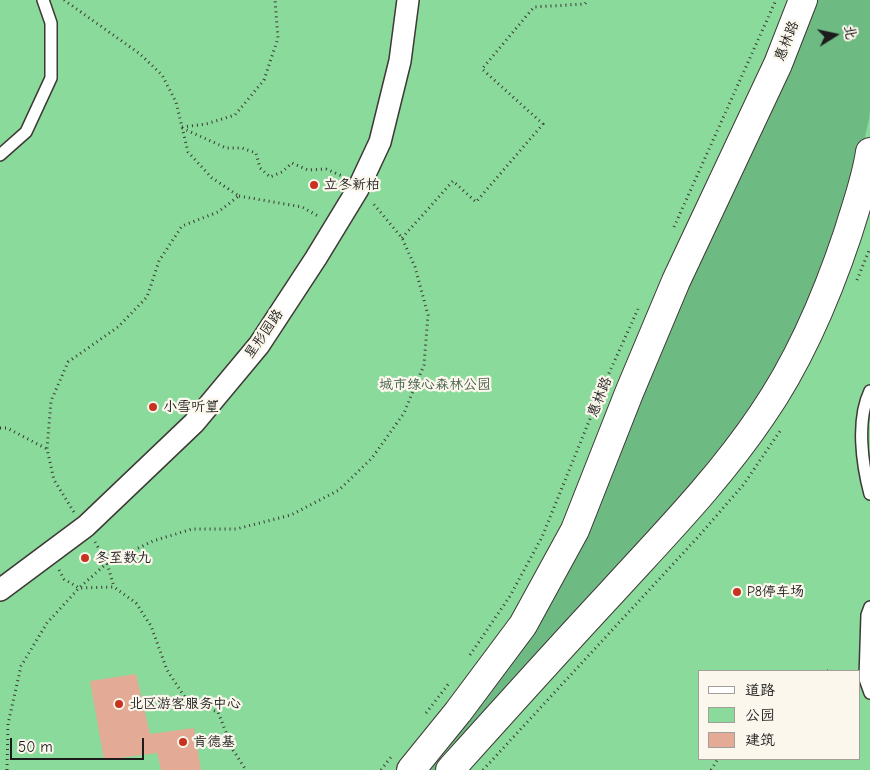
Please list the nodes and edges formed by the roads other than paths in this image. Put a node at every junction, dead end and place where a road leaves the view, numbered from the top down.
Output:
1 (43, 0) edge
2 (408, 0) edge
3 (803, 0) edge
4 (870, 152) edge
5 (0, 155) edge
6 (870, 391) edge
7 (870, 494) edge
8 (0, 590) edge
9 (870, 607) edge
10 (870, 693) edge
11 (402, 762) edge
12 (450, 770) edge

1 - 5 lane
2 - 8 street, 星形园路
3 - 11 main road, 惠林路
4 - 12 main road
6 - 7 lane
9 - 10 lane

